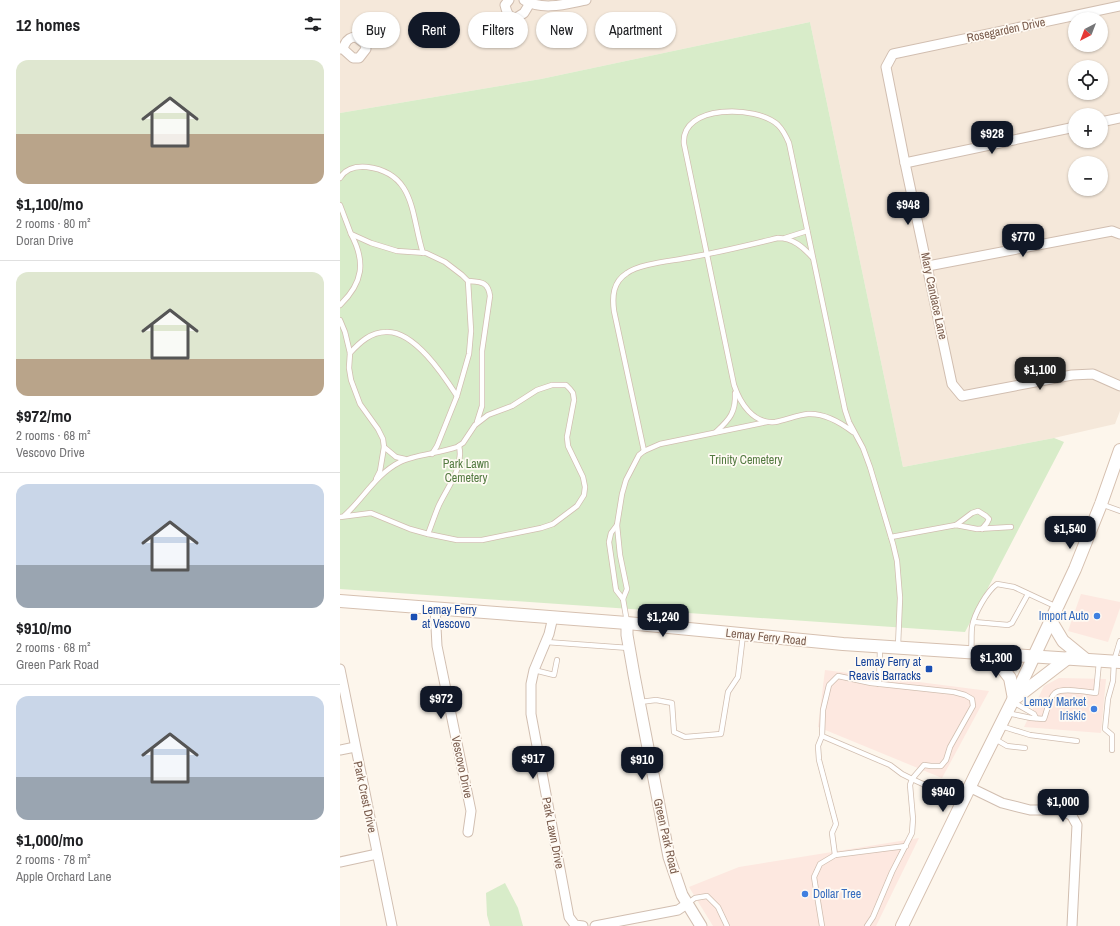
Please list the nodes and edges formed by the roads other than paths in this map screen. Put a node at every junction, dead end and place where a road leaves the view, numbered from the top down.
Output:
1 (509, 0) edge
2 (586, 0) edge
3 (527, 1) edge
4 (1120, 6) edge
5 (893, 54) joint
6 (1120, 118) edge
7 (1108, 121) edge
8 (1068, 128) edge
9 (905, 163) junction
10 (340, 178) edge
11 (340, 205) edge
12 (808, 231) junction
13 (351, 234) junction
14 (1120, 234) edge
15 (785, 238) junction
16 (422, 253) junction
17 (707, 254) junction
18 (813, 259) junction
19 (928, 266) junction
20 (468, 281) junction
21 (340, 305) edge
22 (340, 320) edge
23 (350, 353) junction
24 (734, 386) junction
25 (1120, 386) edge
26 (457, 396) junction
27 (768, 421) junction
28 (476, 423) junction
29 (716, 432) junction
30 (854, 432) junction
31 (459, 446) junction
32 (384, 447) junction
33 (1120, 450) edge
34 (644, 451) junction
35 (432, 454) junction
36 (406, 460) junction
37 (373, 484) junction
38 (1101, 504) junction
39 (1120, 511) edge
40 (342, 516) edge
41 (617, 525) junction
42 (956, 525) junction
43 (1011, 527) dead end
44 (982, 529) junction
45 (428, 534) junction
46 (891, 537) junction
47 (1028, 594) junction
48 (623, 599) junction
49 (340, 601) edge
50 (1057, 607) junction
51 (435, 608) junction
52 (553, 617) junction
53 (1051, 621) junction
54 (974, 622) junction
55 (627, 623) junction
56 (743, 634) junction
57 (1120, 641) edge
58 (546, 642) junction
59 (880, 647) junction
60 (629, 648) junction
61 (898, 648) junction
62 (971, 652) junction
63 (988, 653) junction
64 (1034, 656) junction
65 (1068, 658) junction
66 (1084, 659) junction
67 (557, 660) dead end
68 (1099, 660) junction
69 (1117, 661) edge
70 (340, 669) edge
71 (534, 670) junction
72 (341, 680) edge
73 (879, 684) junction
74 (1013, 700) junction
75 (639, 703) junction
76 (1008, 713) junction
77 (1036, 718) junction
78 (1001, 726) junction
79 (822, 736) junction
80 (993, 739) junction
81 (1077, 740) dead end
82 (355, 747) junction
83 (1025, 748) dead end
84 (340, 750) edge
85 (1112, 750) dead end
86 (912, 779) junction
87 (969, 787) junction
88 (962, 802) junction
89 (468, 832) dead end
90 (906, 846) junction
91 (377, 854) junction
92 (835, 855) junction
93 (340, 862) edge
94 (687, 904) junction
95 (392, 926) edge
96 (582, 926) edge
97 (595, 926) edge
98 (701, 926) edge
99 (727, 926) edge
100 (822, 926) edge
101 (867, 926) edge
102 (902, 926) edge
103 (1072, 926) edge

1 - 3 street
2 - 3 street
4 - 5 street, Rosegarden Drive
5 - 9 street, Mary Candace Lane
6 - 7 street
8 - 9 street
9 - 19 street, Mary Candace Lane
10 - 16 lane
11 - 13 lane
12 - 15 lane
12 - 17 lane
12 - 18 lane
13 - 16 lane
13 - 21 lane
14 - 19 street
15 - 17 lane
15 - 18 lane
16 - 20 lane
17 - 24 lane
17 - 34 lane
18 - 30 lane
19 - 25 street, Mary Candace Lane
20 - 26 lane
20 - 28 lane
22 - 23 lane
23 - 26 lane
23 - 32 lane
24 - 27 lane
24 - 29 lane
26 - 35 lane
27 - 29 lane
27 - 30 lane
28 - 31 lane
28 - 45 lane
29 - 34 lane
30 - 46 lane
31 - 35 lane
31 - 45 lane
32 - 36 lane
32 - 37 lane
33 - 38 main road
34 - 41 lane
35 - 36 lane
36 - 37 lane
37 - 40 lane
38 - 39 lane
38 - 50 main road
40 - 45 lane
41 - 48 lane
41 - 48 lane
42 - 44 lane
42 - 44 lane
42 - 46 lane
43 - 44 lane
46 - 61 lane
47 - 50 lane
47 - 54 lane
47 - 54 lane
48 - 55 lane
49 - 51 main road, Lemay Ferry Road
50 - 53 main road
51 - 52 main road, Lemay Ferry Road
51 - 89 street, Vescovo Drive
52 - 55 main road, Lemay Ferry Road
52 - 58 street, Park Lawn Drive
53 - 64 main road
53 - 66 main road
54 - 62 lane
55 - 56 main road, Lemay Ferry Road
55 - 60 street, Green Park Road
56 - 59 main road, Lemay Ferry Road
56 - 75 lane
57 - 69 lane
58 - 60 lane
58 - 71 street, Park Lawn Drive
59 - 61 main road, Lemay Ferry Road
59 - 73 lane
60 - 75 street, Green Park Road
61 - 62 main road, Lemay Ferry Road
62 - 63 main road, Lemay Ferry Road
63 - 64 main road, Lemay Ferry Road
63 - 74 main road
64 - 65 main road, Lemay Ferry Road
64 - 74 main road
65 - 66 main road, Lemay Ferry Road
65 - 74 main road
66 - 68 main road, Lemay Ferry Road
67 - 71 lane
68 - 69 main road, Lemay Ferry Road
68 - 77 lane
69 - 85 lane
70 - 72 street, Park Crest Drive
71 - 96 street, Park Lawn Drive
72 - 82 street, Park Crest Drive
73 - 79 lane
73 - 86 lane
74 - 76 main road
74 - 77 lane
75 - 94 street, Green Park Road
76 - 77 lane
76 - 78 main road
78 - 80 main road
78 - 81 lane
79 - 86 lane
79 - 92 lane
80 - 83 lane
80 - 87 main road
82 - 84 street
82 - 91 street, Park Crest Drive
86 - 88 lane
86 - 90 lane
87 - 88 main road
87 - 103 street
88 - 102 main road
90 - 92 lane
90 - 101 lane
91 - 93 street
91 - 95 street, Park Crest Drive
92 - 100 lane
94 - 97 street
94 - 98 street, Green Park Road
94 - 99 lane

